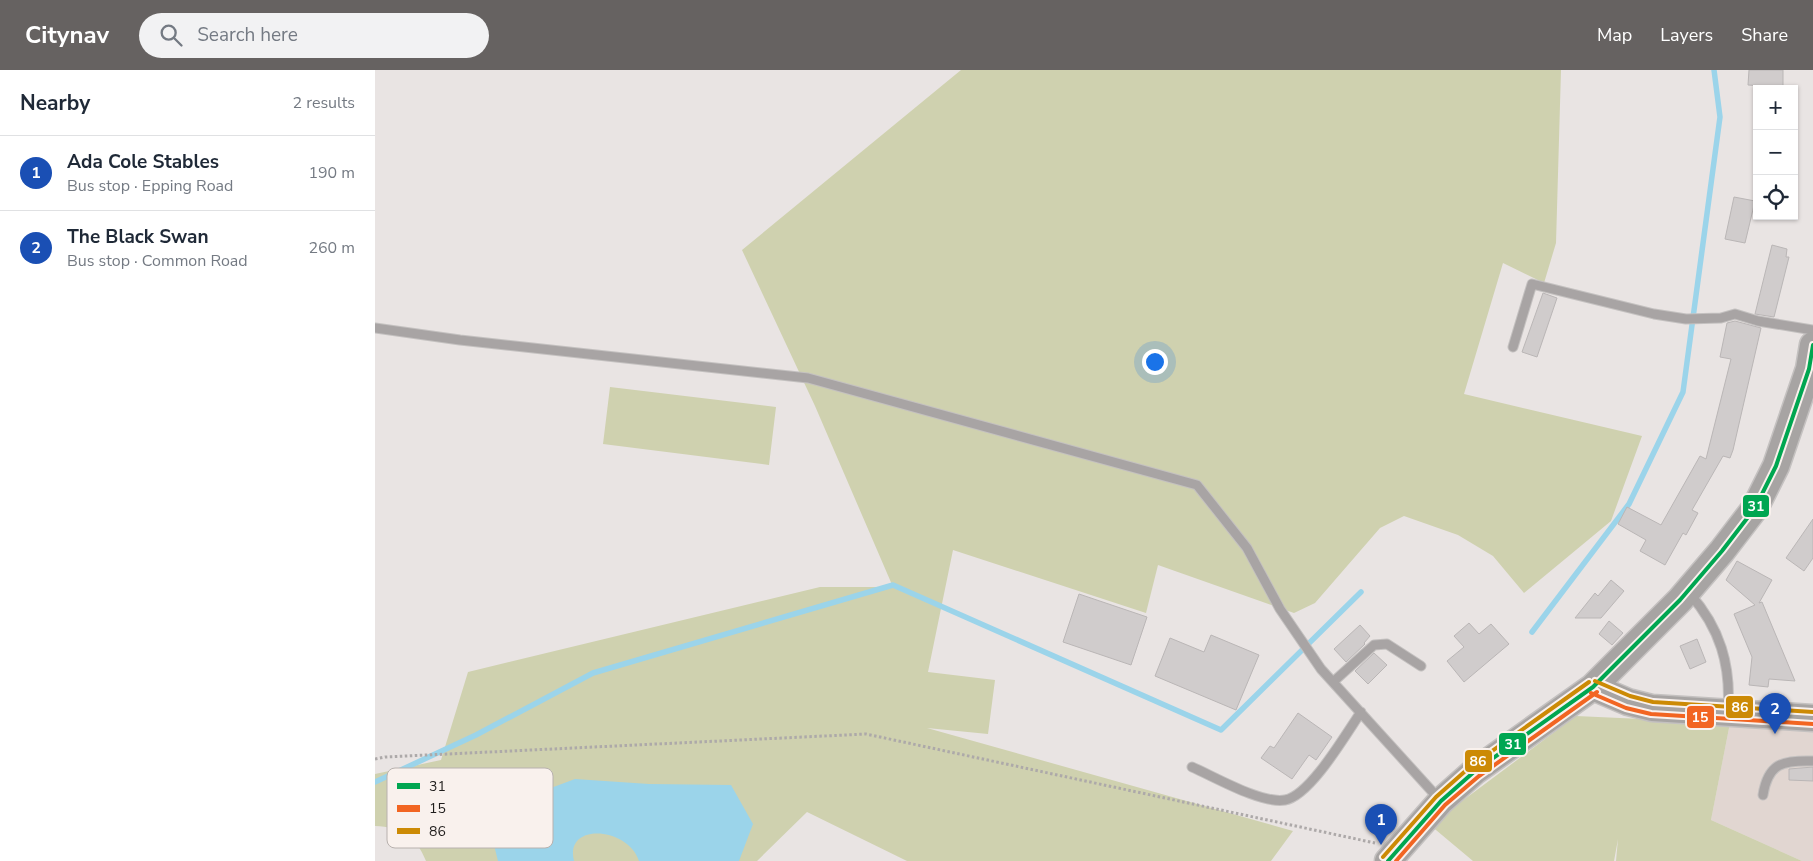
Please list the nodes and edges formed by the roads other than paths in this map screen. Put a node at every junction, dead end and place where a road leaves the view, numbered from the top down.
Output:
1 (375, 328) edge
2 (1813, 330) edge
3 (1813, 344) edge
4 (1513, 347) dead end
5 (1687, 592) junction
6 (1421, 666) dead end
7 (1333, 682) junction
8 (1593, 687) junction
9 (1361, 712) junction
10 (1727, 713) junction
11 (1813, 718) edge
12 (1813, 761) edge
13 (1192, 767) dead end
14 (1763, 795) dead end
15 (1441, 800) junction
16 (1394, 854) edge

1 - 7 lane
2 - 4 lane
3 - 5 main road
5 - 8 main road
5 - 10 lane
6 - 7 lane
7 - 9 lane
8 - 10 main road
8 - 15 main road
9 - 13 lane
9 - 15 lane
10 - 11 main road
12 - 14 lane
15 - 16 main road

